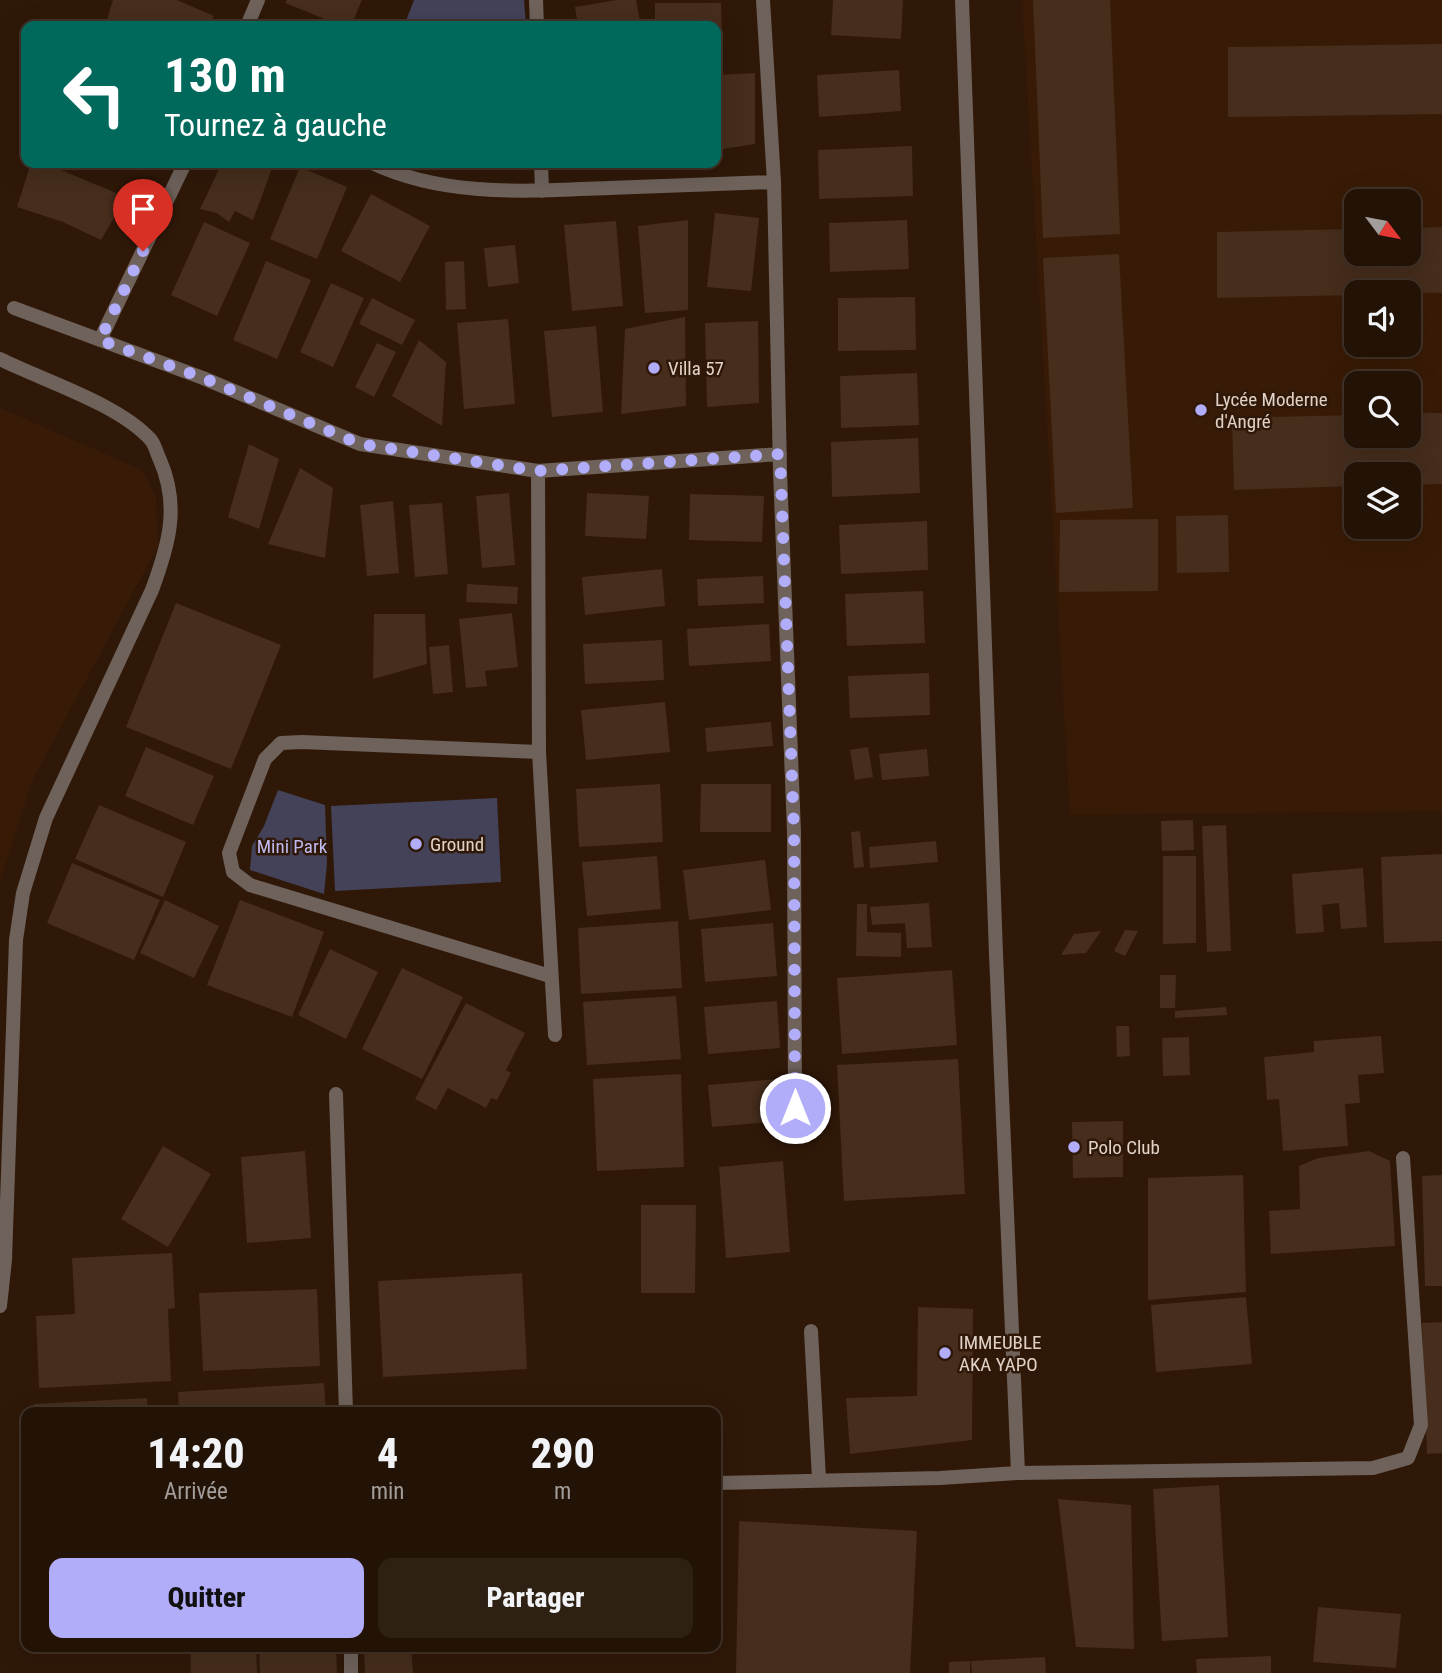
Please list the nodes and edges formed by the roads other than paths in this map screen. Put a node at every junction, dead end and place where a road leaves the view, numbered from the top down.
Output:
1 (258, 0) edge
2 (536, 0) edge
3 (763, 0) edge
4 (962, 0) edge
5 (249, 21) edge
6 (537, 21) edge
7 (183, 168) edge
8 (384, 168) edge
9 (541, 168) edge
10 (774, 182) junction
11 (542, 191) junction
12 (14, 308) dead end
13 (100, 340) junction
14 (0, 359) edge
15 (780, 454) junction
16 (538, 471) junction
17 (539, 752) junction
18 (550, 976) junction
19 (555, 1035) dead end
20 (336, 1094) dead end
21 (795, 1108) dead end
22 (1403, 1158) dead end
23 (0, 1306) edge
24 (811, 1331) dead end
25 (346, 1407) edge
26 (1018, 1472) junction
27 (819, 1479) junction
28 (721, 1483) edge
29 (351, 1652) edge
30 (351, 1673) edge

1 - 5 street
2 - 6 street
3 - 10 street
4 - 26 street
7 - 13 street
8 - 11 street
9 - 11 street
10 - 11 street
10 - 15 street
12 - 13 street
13 - 16 street
14 - 23 street
15 - 16 street
15 - 21 street
16 - 17 street
17 - 18 street
17 - 18 street
18 - 19 street
20 - 25 street
22 - 26 street
24 - 27 street
26 - 27 street
27 - 28 street
29 - 30 street

